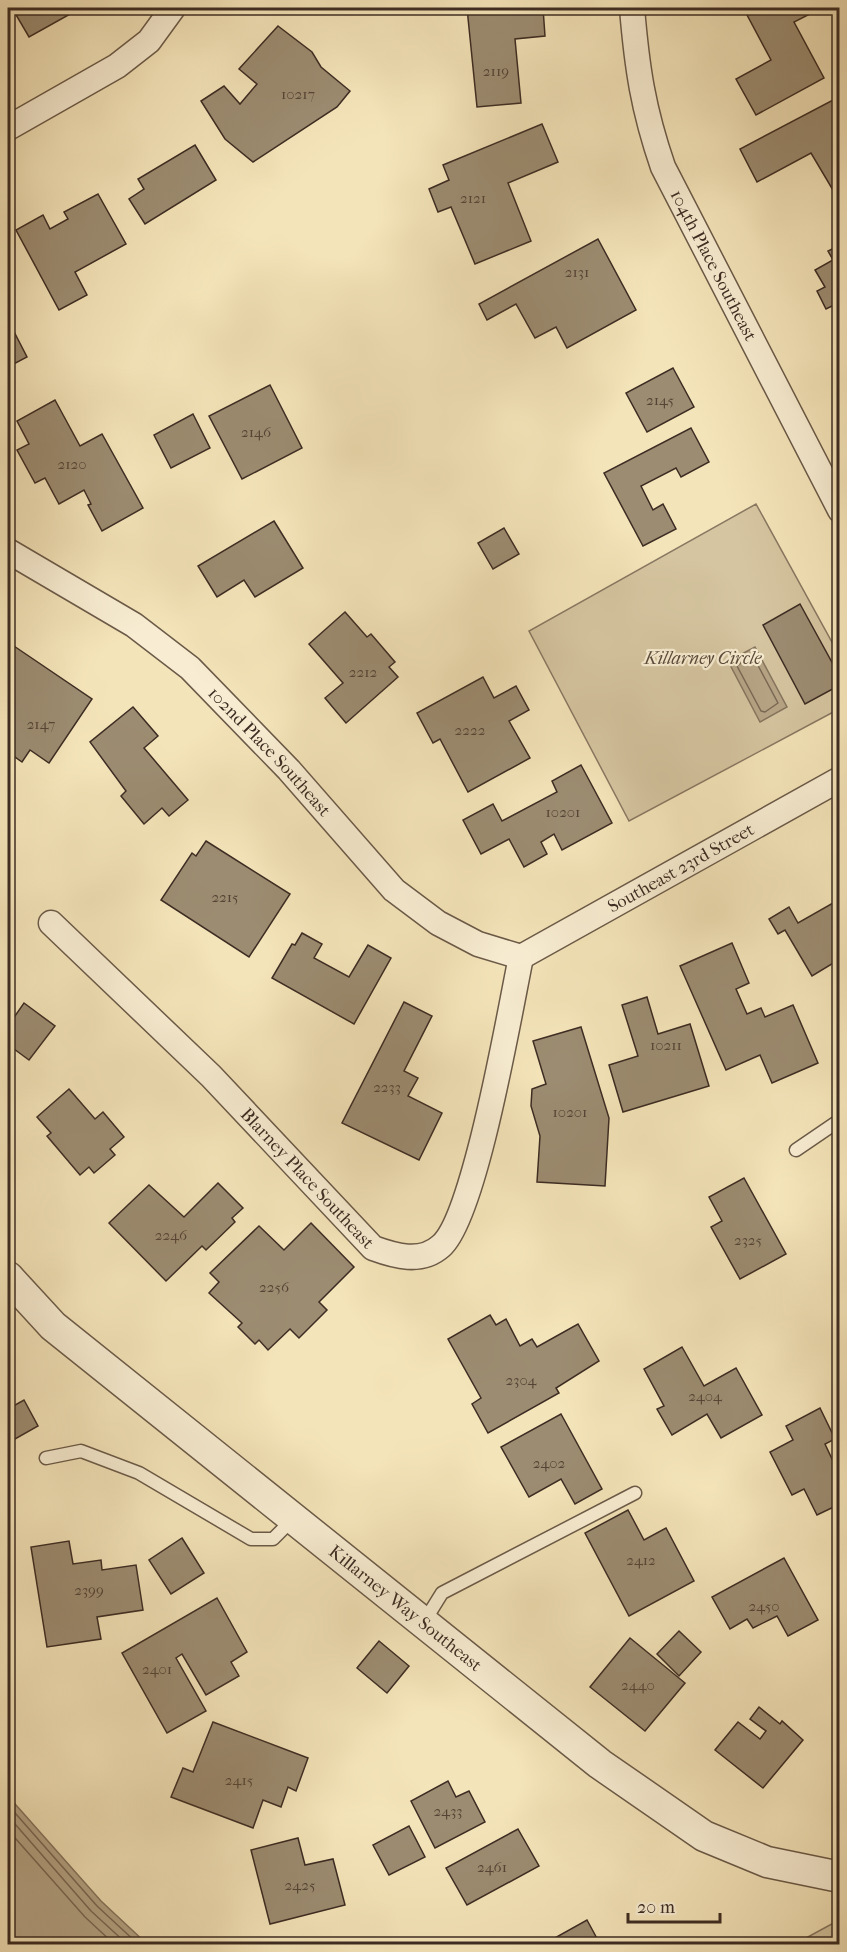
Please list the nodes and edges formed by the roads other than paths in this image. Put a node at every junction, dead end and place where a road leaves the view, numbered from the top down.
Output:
1 (173, 8) edge
2 (632, 8) edge
3 (8, 128) edge
4 (840, 510) edge
5 (8, 551) edge
6 (840, 779) edge
7 (51, 923) dead end
8 (521, 957) junction
9 (840, 1120) edge
10 (796, 1150) dead end
11 (8, 1277) edge
12 (46, 1458) dead end
13 (635, 1493) dead end
14 (293, 1520) junction
15 (423, 1623) junction
16 (840, 1877) edge

1 - 3 street
2 - 4 street, 104th Place Southeast
5 - 8 street, 102nd Place Southeast
6 - 8 street, Southeast 23rd Street
7 - 8 street, Blarney Place Southeast
9 - 10 lane
11 - 14 street, Killarney Way Southeast
12 - 14 lane
13 - 15 lane
14 - 15 street, Killarney Way Southeast
15 - 16 street, Killarney Way Southeast

